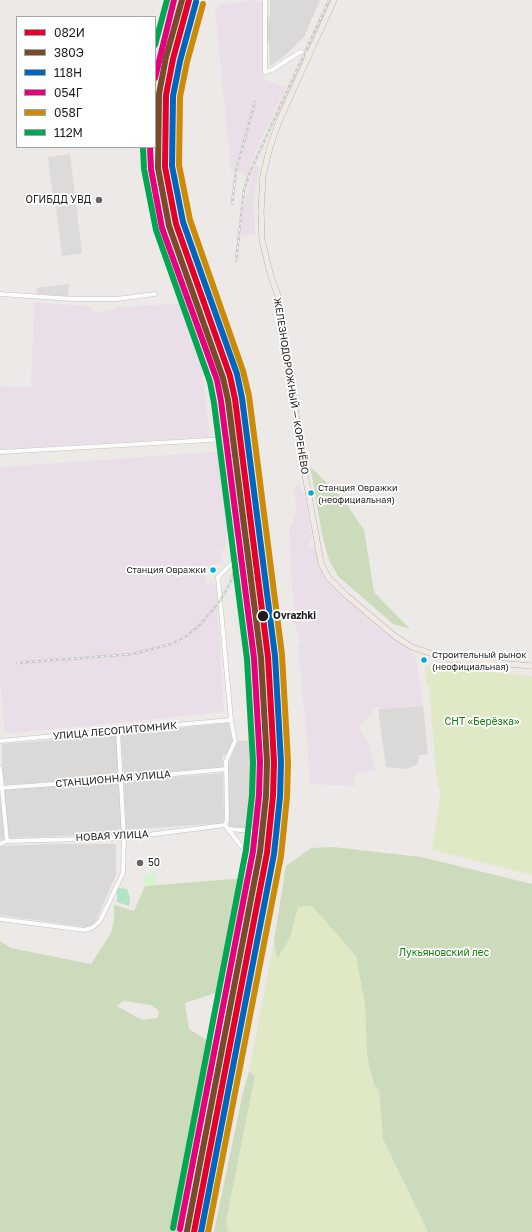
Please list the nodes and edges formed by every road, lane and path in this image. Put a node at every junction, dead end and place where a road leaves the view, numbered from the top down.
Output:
1 (265, 0) edge
2 (334, 0) edge
3 (308, 54) junction
4 (0, 294) edge
5 (155, 294) dead end
6 (0, 452) edge
7 (532, 666) edge
8 (231, 720) junction
9 (118, 731) junction
10 (0, 741) edge
11 (0, 768) edge
12 (226, 769) junction
13 (122, 779) junction
14 (1, 788) edge
15 (225, 825) junction
16 (229, 829) junction
17 (252, 831) dead end
18 (124, 838) junction
19 (7, 841) junction
20 (0, 844) edge
21 (241, 846) dead end
22 (0, 919) edge

1 - 3 street
2 - 3 main road, ЖЕЛЕЗНОДОРОЖНЫЙ — КОРЕНЁВО
3 - 7 main road, ЖЕЛЕЗНОДОРОЖНЫЙ — КОРЕНЁВО
4 - 5 street
6 - 8 street
8 - 9 street, УЛИЦА ЛЕСОПИТОМНИК
8 - 12 street
9 - 10 street, УЛИЦА ЛЕСОПИТОМНИК
9 - 13 street
11 - 14 street
12 - 13 street, СТАНЦИОННАЯ УЛИЦА
12 - 15 street
13 - 14 street, СТАНЦИОННАЯ УЛИЦА
13 - 18 street
14 - 19 street
15 - 16 street
15 - 18 street, НОВАЯ УЛИЦА
16 - 17 street
16 - 21 street
18 - 19 street, НОВАЯ УЛИЦА
18 - 22 street
19 - 20 street, НОВАЯ УЛИЦА

